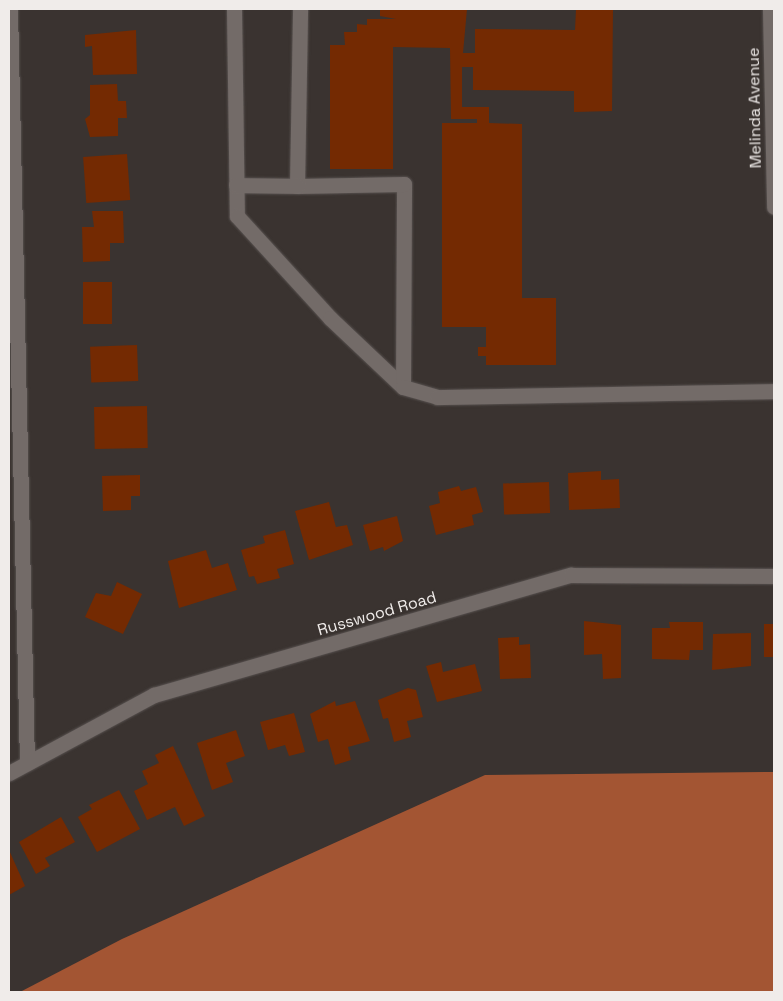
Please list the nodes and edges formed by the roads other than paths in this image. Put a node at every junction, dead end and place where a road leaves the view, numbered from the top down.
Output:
1 (10, 9) edge
2 (234, 9) edge
3 (300, 9) edge
4 (770, 9) edge
5 (10, 96) edge
6 (236, 185) junction
7 (297, 186) junction
8 (774, 207) edge
9 (403, 387) junction
10 (774, 391) edge
11 (774, 576) edge
12 (27, 763) junction
13 (9, 773) edge

1 - 5 street
2 - 6 street
3 - 7 street
4 - 8 street, Melinda Avenue
5 - 12 street
6 - 7 street
6 - 9 street
7 - 9 street
9 - 10 street
11 - 12 street, Russwood Road
12 - 13 street, Russwood Road

